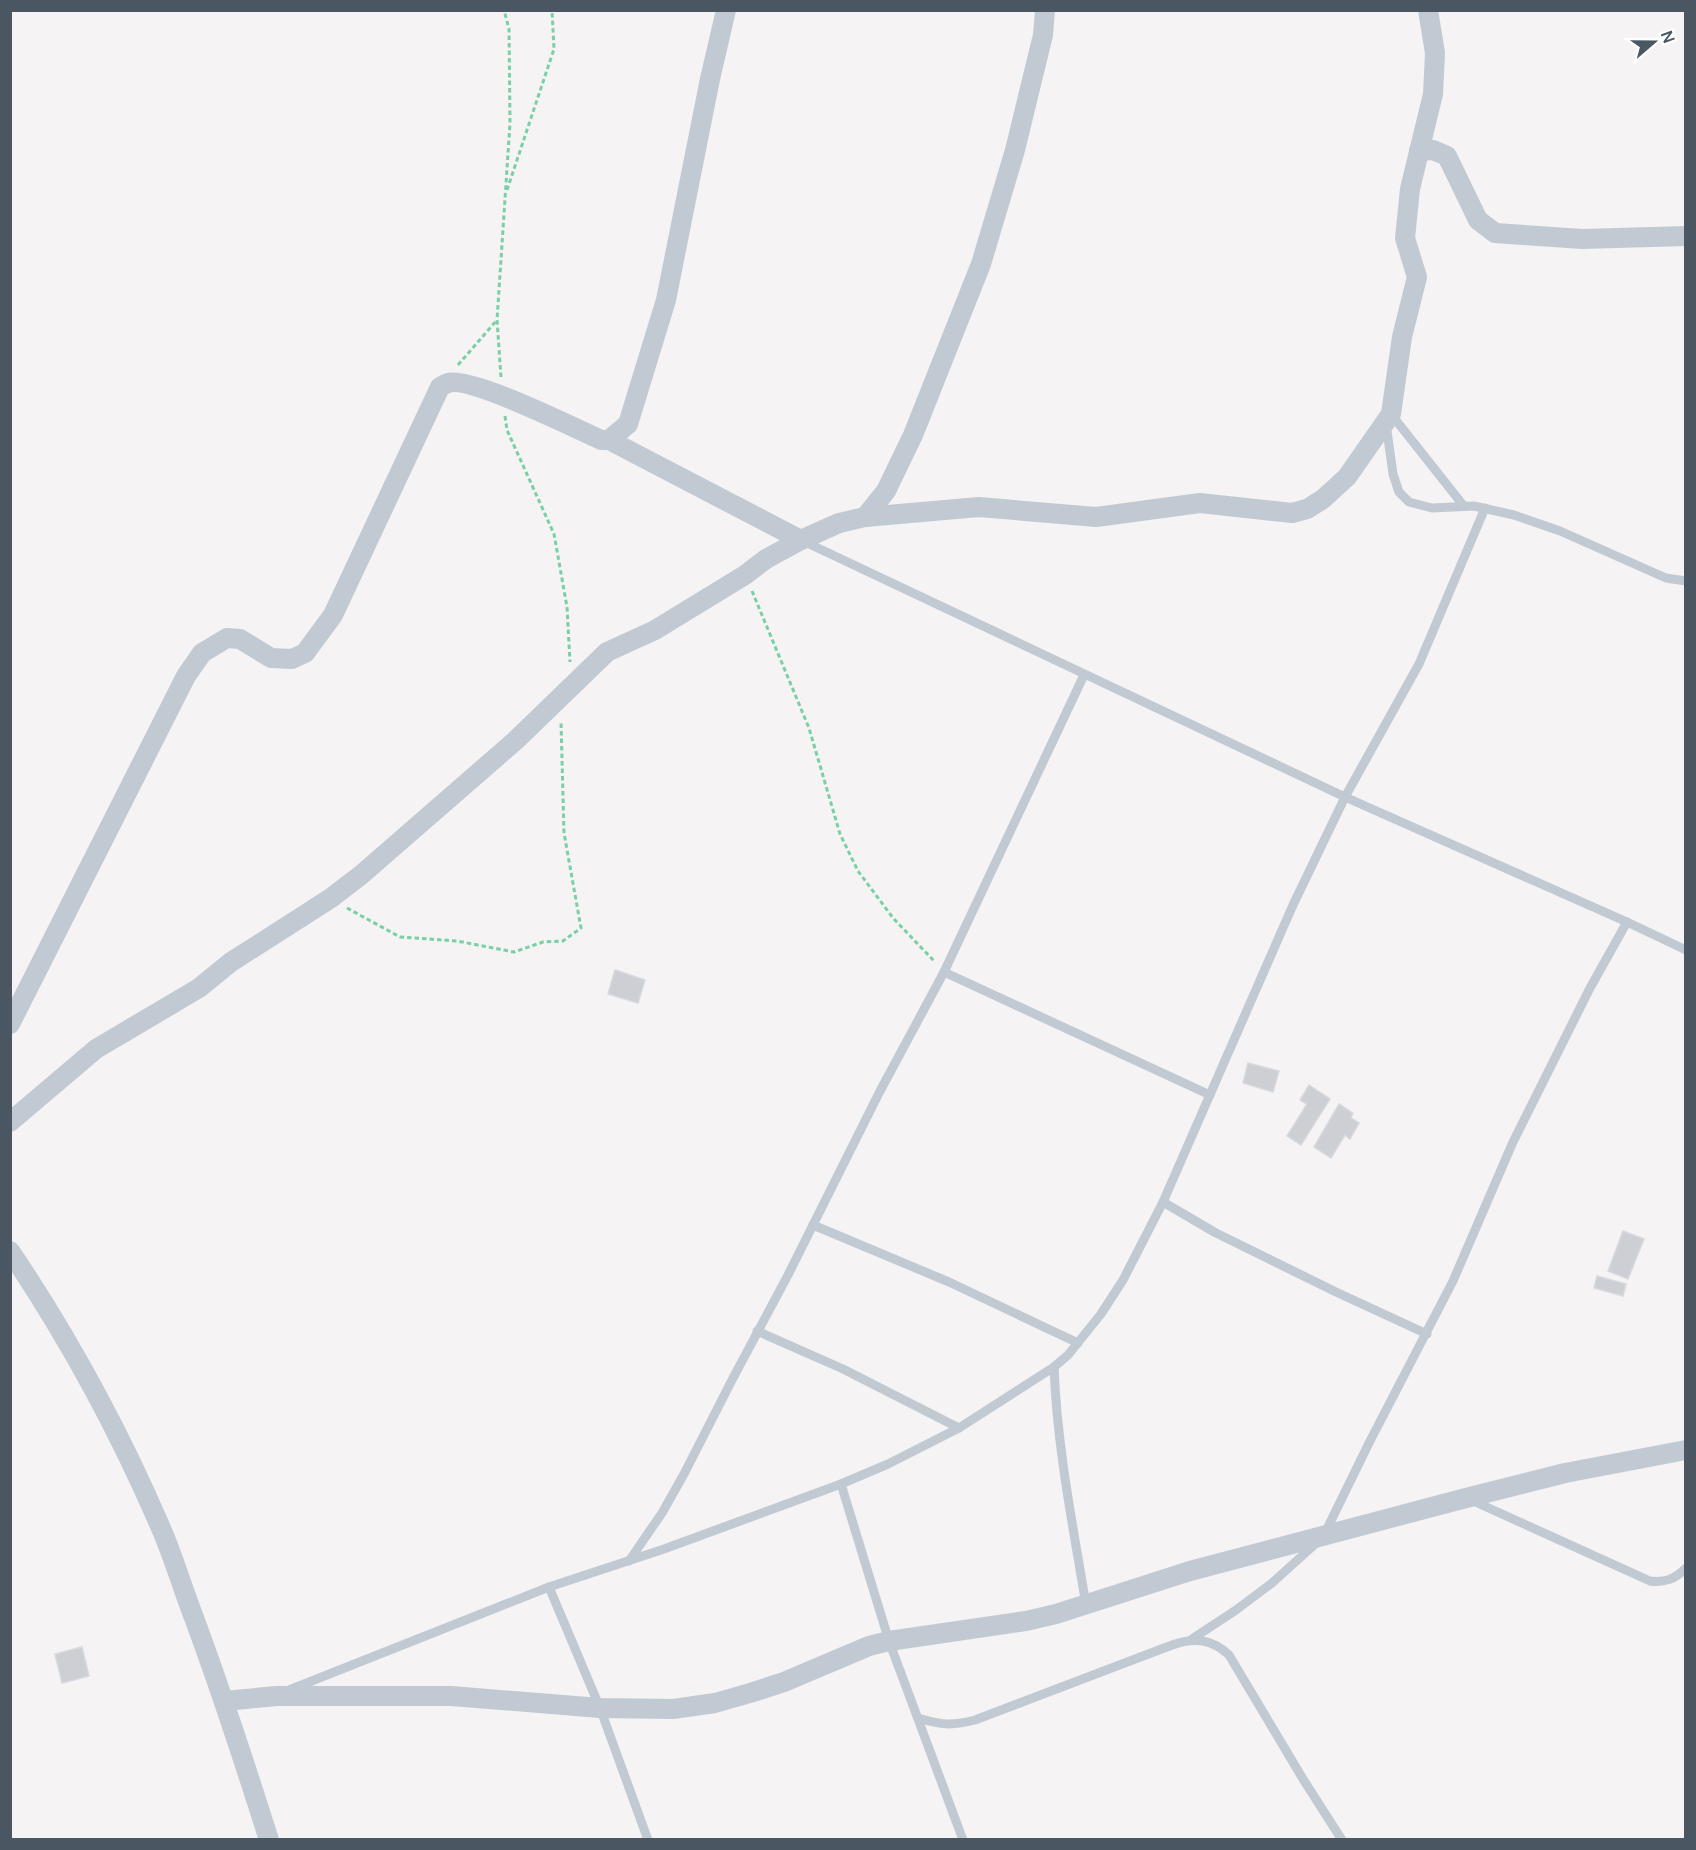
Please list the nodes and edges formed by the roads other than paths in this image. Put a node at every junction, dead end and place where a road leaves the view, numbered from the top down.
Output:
1 (726, 10) edge
2 (1045, 10) edge
3 (1428, 10) edge
4 (1419, 151) junction
5 (1686, 236) edge
6 (1389, 419) junction
7 (609, 440) junction
8 (1463, 505) junction
9 (1485, 508) junction
10 (865, 517) junction
11 (801, 540) junction
12 (1686, 581) edge
13 (1084, 675) junction
14 (1345, 797) junction
15 (1627, 922) junction
16 (1686, 950) edge
17 (944, 972) junction
18 (10, 1024) edge
19 (1210, 1095) junction
20 (10, 1122) edge
21 (1164, 1202) junction
22 (813, 1225) junction
23 (10, 1251) edge
24 (757, 1331) junction
25 (1426, 1334) junction
26 (1078, 1343) junction
27 (1054, 1367) junction
28 (959, 1428) junction
29 (1686, 1449) edge
30 (841, 1484) junction
31 (1466, 1498) junction
32 (1323, 1536) junction
33 (629, 1561) junction
34 (1686, 1568) edge
35 (549, 1587) junction
36 (1086, 1605) junction
37 (1192, 1640) junction
38 (889, 1641) junction
39 (276, 1695) junction
40 (225, 1701) junction
41 (600, 1708) junction
42 (918, 1718) junction
43 (269, 1839) edge
44 (648, 1839) edge
45 (963, 1839) edge
46 (1342, 1839) edge

1 - 7 street
2 - 10 street
3 - 4 street
4 - 5 street
4 - 6 street
6 - 8 lane
6 - 8 lane
6 - 10 street
7 - 11 street
7 - 18 street
8 - 9 lane
9 - 12 lane
9 - 14 lane
10 - 11 street
11 - 13 lane
11 - 20 street
13 - 14 lane
13 - 17 lane
14 - 15 lane
14 - 19 lane
15 - 16 lane
15 - 25 lane
17 - 19 lane
17 - 22 lane
19 - 21 lane
21 - 25 lane
21 - 26 lane
22 - 24 lane
22 - 26 lane
23 - 40 street
24 - 28 lane
24 - 33 lane
25 - 32 lane
26 - 27 lane
27 - 28 lane
27 - 36 lane
28 - 30 lane
29 - 31 street
30 - 33 lane
30 - 38 lane
31 - 32 street
31 - 34 lane
32 - 36 street
32 - 37 lane
33 - 35 lane
35 - 39 lane
35 - 41 lane
36 - 38 street
37 - 42 lane
37 - 46 lane
38 - 41 street
38 - 42 lane
39 - 40 street
39 - 41 street
40 - 43 street
41 - 44 lane
42 - 45 lane

